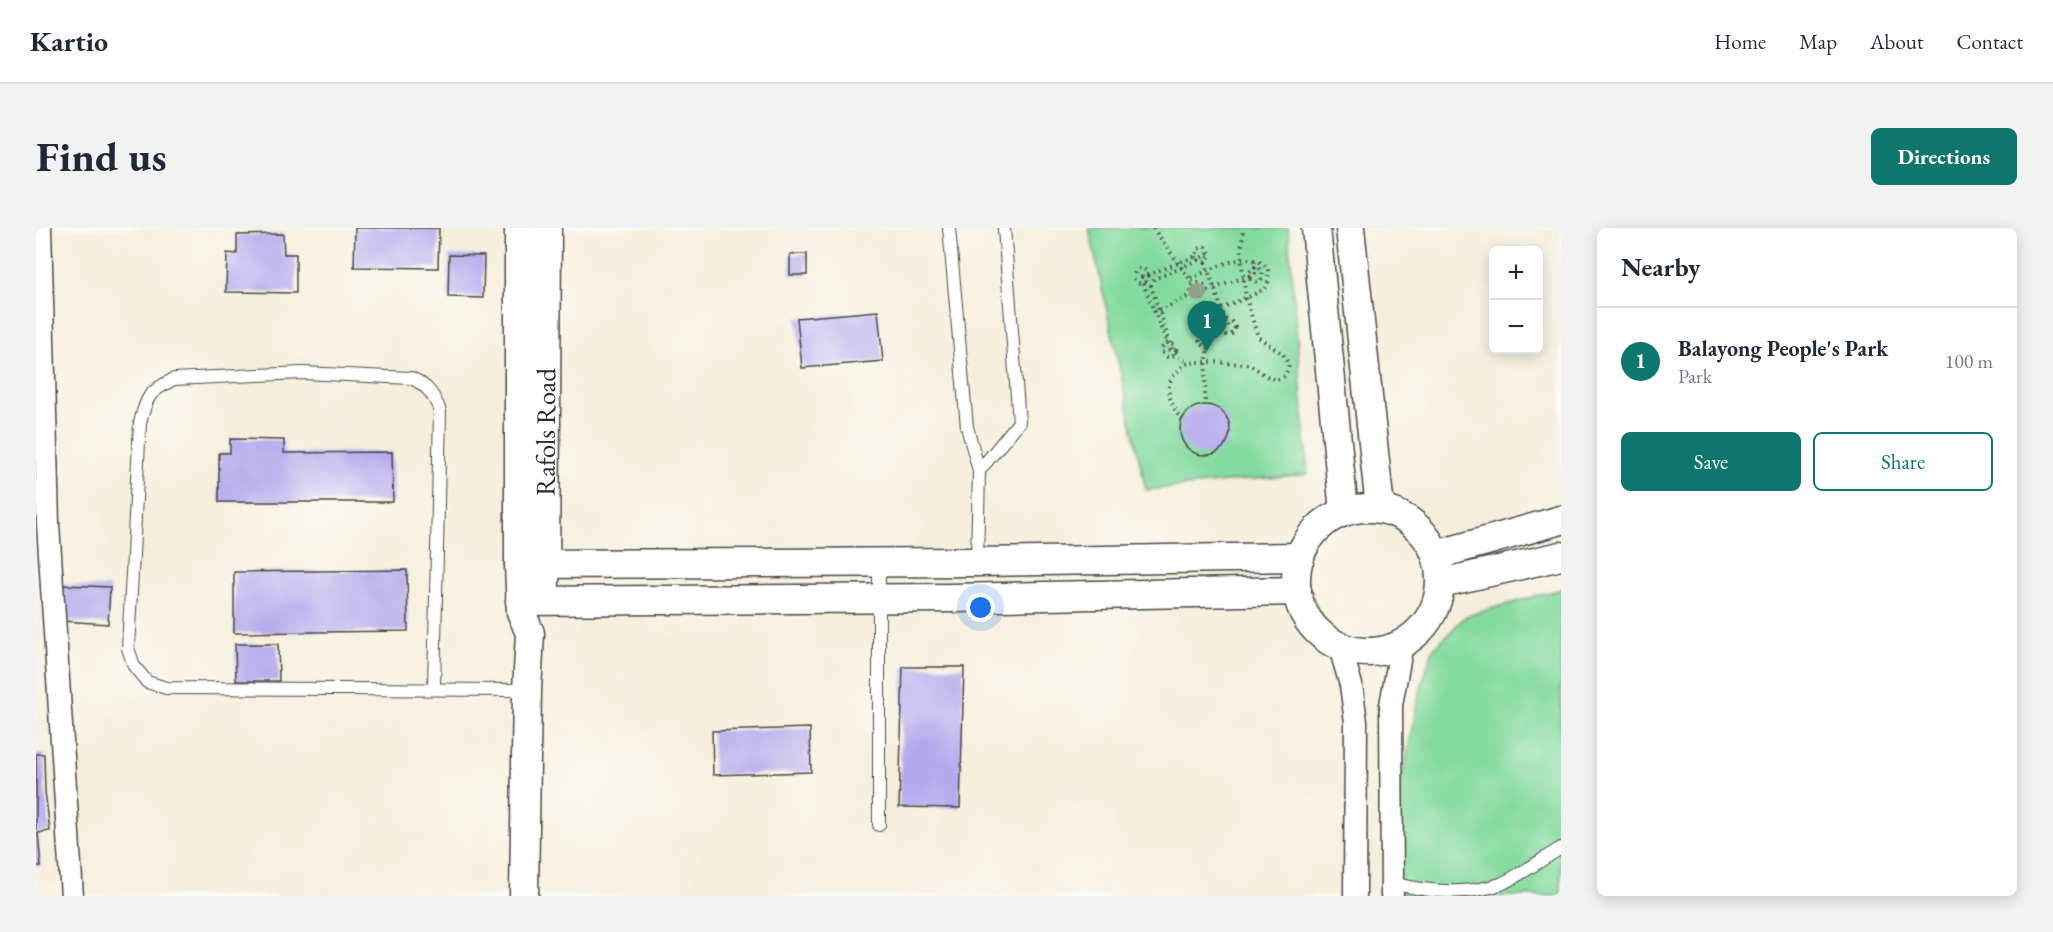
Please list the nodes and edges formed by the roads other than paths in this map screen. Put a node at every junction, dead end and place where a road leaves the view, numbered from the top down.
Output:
1 (40, 228) edge
2 (519, 228) edge
3 (547, 228) edge
4 (948, 228) edge
5 (1004, 228) edge
6 (1316, 228) edge
7 (1350, 228) edge
8 (979, 471) junction
9 (1380, 508) junction
10 (1344, 512) junction
11 (1561, 520) edge
12 (42, 524) edge
13 (1436, 555) junction
14 (1561, 555) edge
15 (1300, 558) junction
16 (879, 562) junction
17 (977, 562) junction
18 (532, 565) junction
19 (1441, 584) junction
20 (1297, 591) junction
21 (879, 599) junction
22 (532, 601) junction
23 (1402, 644) junction
24 (1340, 647) junction
25 (434, 688) junction
26 (527, 690) junction
27 (879, 825) dead end
28 (1561, 848) edge
29 (1392, 889) edge
30 (72, 896) edge
31 (524, 896) edge
32 (1355, 896) edge

1 - 12 street
2 - 18 street, Rafols Road
3 - 18 street, Rafols Road
4 - 8 lane
5 - 8 lane
6 - 10 street
7 - 9 street
8 - 17 lane
9 - 10 street
9 - 13 street
10 - 15 street
11 - 13 street
12 - 30 street
13 - 19 street
14 - 19 street
15 - 17 street
15 - 20 street
16 - 17 street
16 - 18 street
16 - 21 lane
18 - 22 street, Rafols Road
19 - 23 street
20 - 21 street
20 - 24 street
21 - 22 street
21 - 27 lane
22 - 26 street, Rafols Road
23 - 24 street
23 - 29 street
24 - 32 street
25 - 25 lane
25 - 26 lane
26 - 31 street, Rafols Road
28 - 29 lane

